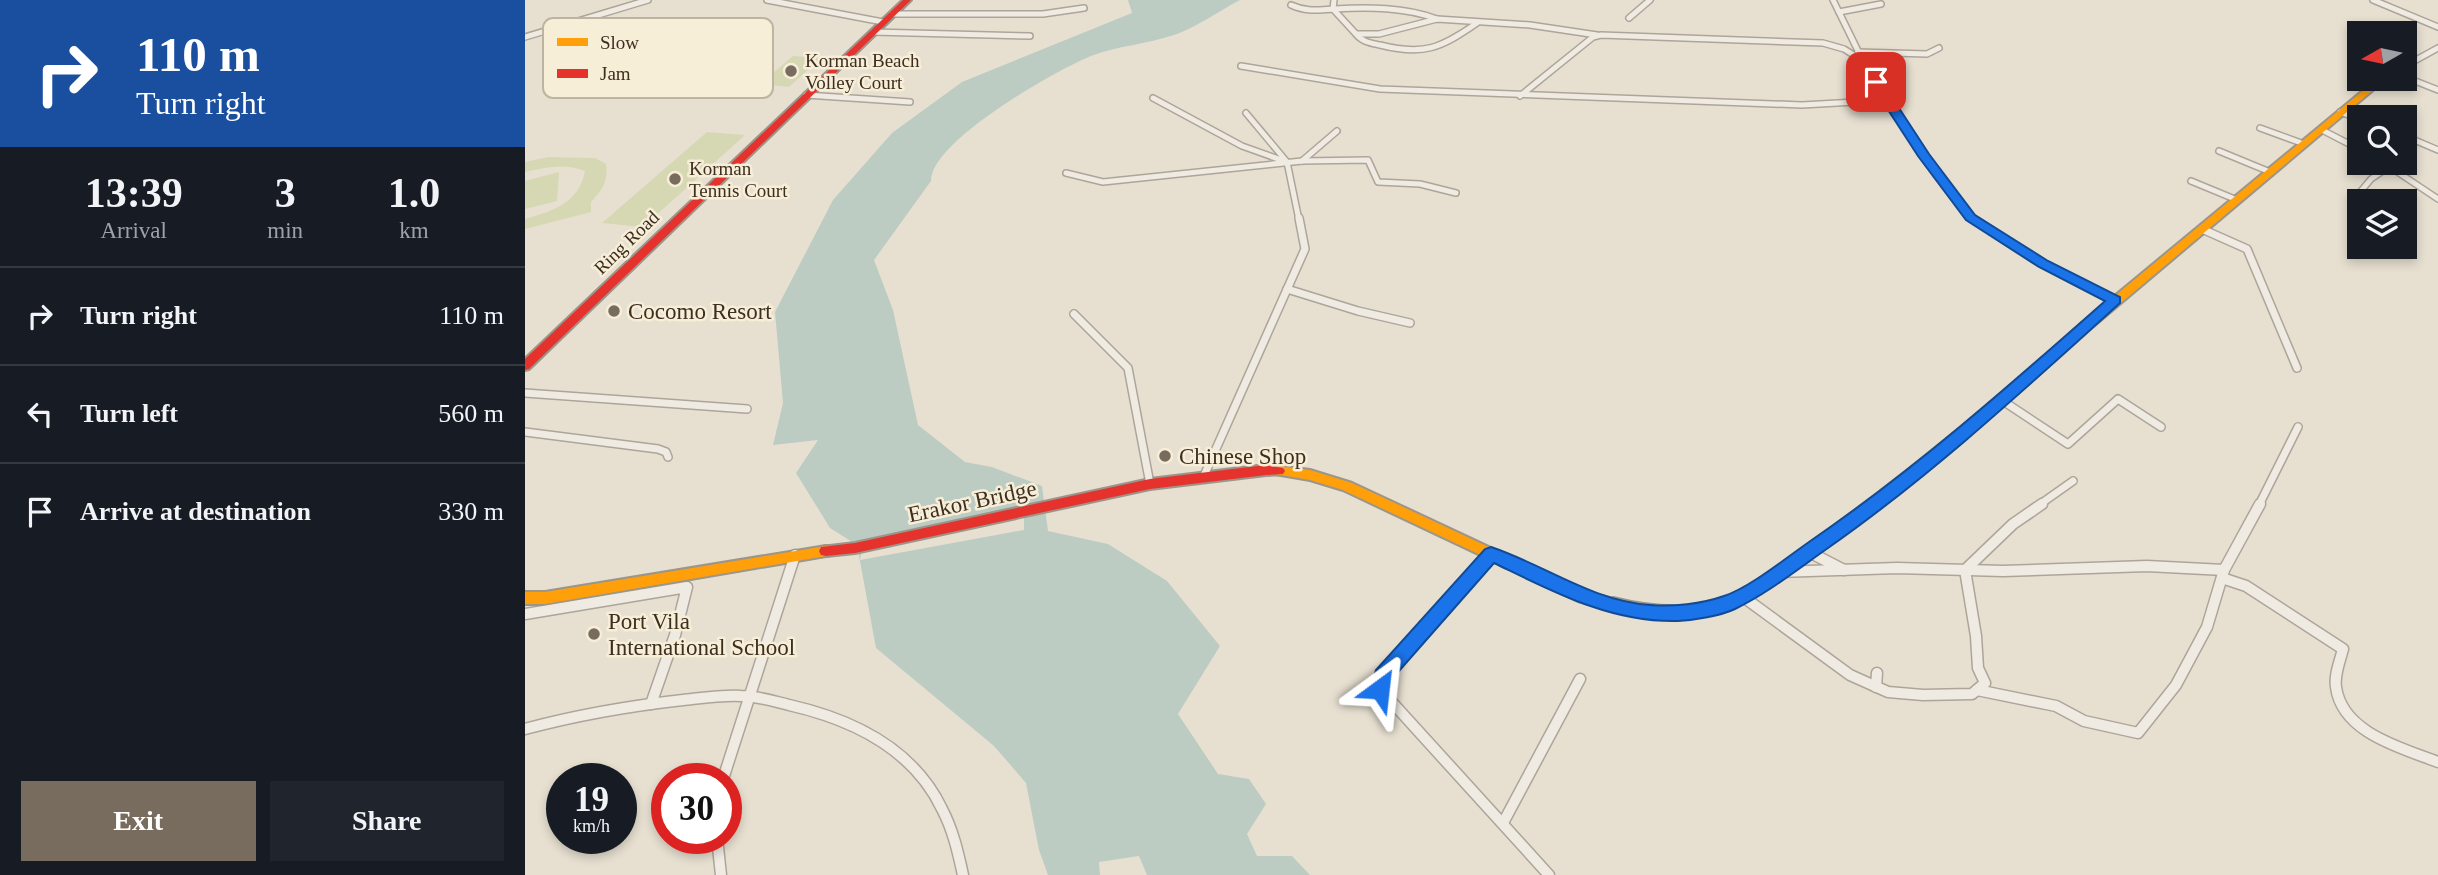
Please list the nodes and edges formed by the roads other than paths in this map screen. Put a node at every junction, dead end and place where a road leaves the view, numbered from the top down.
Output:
1 (648, 0) edge
2 (767, 0) edge
3 (907, 0) edge
4 (1334, 0) edge
5 (1415, 0) edge
6 (1650, 0) edge
7 (1833, 0) edge
8 (2372, 0) edge
9 (1881, 4) dead end
10 (1291, 5) dead end
11 (1084, 8) dead end
12 (1333, 9) junction
13 (1413, 10) junction
14 (1839, 12) junction
15 (588, 18) edge
16 (888, 18) junction
17 (1629, 18) dead end
18 (1437, 19) junction
19 (1477, 23) junction
20 (2438, 27) edge
21 (543, 32) edge
22 (873, 32) junction
23 (1356, 34) junction
24 (1031, 36) dead end
25 (1601, 36) junction
26 (525, 37) edge
27 (1939, 48) dead end
28 (2438, 48) edge
29 (2431, 51) junction
30 (2438, 55) edge
31 (1860, 56) junction
32 (2417, 59) edge
33 (1241, 65) dead end
34 (2417, 82) edge
35 (2438, 90) edge
36 (2367, 91) edge
37 (806, 95) junction
38 (1520, 96) junction
39 (1153, 98) dead end
40 (910, 102) dead end
41 (1890, 104) junction
42 (2340, 112) junction
43 (1246, 114) dead end
44 (2347, 115) edge
45 (2260, 128) dead end
46 (1337, 131) dead end
47 (2324, 131) junction
48 (2417, 141) edge
49 (2347, 143) edge
50 (2304, 144) junction
51 (2438, 150) edge
52 (2219, 151) dead end
53 (1302, 161) junction
54 (1287, 162) junction
55 (2270, 172) junction
56 (1066, 173) dead end
57 (2375, 175) edge
58 (2403, 175) edge
59 (2191, 181) dead end
60 (2363, 189) edge
61 (1456, 193) dead end
62 (2438, 199) edge
63 (2237, 200) junction
64 (2202, 229) junction
65 (1287, 289) junction
66 (2115, 300) junction
67 (1074, 314) dead end
68 (1411, 323) dead end
69 (525, 366) edge
70 (2297, 368) dead end
71 (525, 393) edge
72 (2003, 401) junction
73 (747, 409) dead end
74 (2161, 427) dead end
75 (2298, 427) dead end
76 (525, 432) edge
77 (668, 457) dead end
78 (1203, 478) junction
79 (2073, 481) dead end
80 (1150, 484) junction
81 (1809, 552) junction
82 (1491, 554) junction
83 (795, 555) junction
84 (1965, 570) junction
85 (1847, 571) junction
86 (1779, 572) junction
87 (2223, 574) junction
88 (679, 575) junction
89 (618, 586) junction
90 (672, 589) junction
91 (585, 591) junction
92 (1742, 596) junction
93 (548, 597) junction
94 (525, 598) edge
95 (620, 599) junction
96 (579, 607) junction
97 (525, 614) edge
98 (538, 614) junction
99 (1877, 673) dead end
100 (1580, 679) dead end
101 (1876, 687) junction
102 (1977, 690) junction
103 (750, 696) junction
104 (652, 704) junction
105 (525, 729) edge
106 (2438, 762) edge
107 (728, 763) edge
108 (1503, 823) junction
109 (719, 854) edge
110 (721, 875) edge
111 (963, 875) edge
112 (1549, 875) edge

1 - 15 street
2 - 16 street
3 - 16 street, Ring Road
4 - 12 street
5 - 13 street
6 - 17 street
7 - 14 street
8 - 20 street
9 - 14 street
10 - 12 street
11 - 16 street
12 - 13 street
12 - 23 street
13 - 18 street
14 - 31 street
16 - 22 street, Ring Road
18 - 19 street
18 - 23 street
19 - 23 street
19 - 25 street
21 - 26 street
22 - 24 street
22 - 37 street, Ring Road
25 - 31 street
25 - 38 street
27 - 31 street
28 - 29 street
29 - 30 street
29 - 32 street
31 - 41 street
33 - 38 street
34 - 35 street
36 - 42 street, Erakor Bridge
37 - 40 street
37 - 69 street, Ring Road
38 - 41 street
39 - 54 street
41 - 66 street
42 - 44 street
42 - 47 street, Erakor Bridge
43 - 54 street
45 - 50 street
46 - 53 street
47 - 49 street
47 - 50 street, Erakor Bridge
48 - 51 street
50 - 55 street, Erakor Bridge
52 - 55 street
53 - 54 street
53 - 61 street
54 - 56 street
54 - 65 street
55 - 63 street, Erakor Bridge
57 - 60 street
58 - 62 street
59 - 63 street
63 - 64 street, Erakor Bridge
64 - 66 street, Erakor Bridge
64 - 70 street
65 - 68 street
65 - 78 street
66 - 72 street, Erakor Bridge
67 - 80 street
71 - 73 street
72 - 74 street
72 - 81 street, Erakor Bridge
75 - 87 street
76 - 77 street
78 - 80 street, Erakor Bridge
78 - 82 street, Erakor Bridge
79 - 84 street
80 - 83 street, Erakor Bridge
81 - 85 street
81 - 86 street, Erakor Bridge
82 - 92 street, Erakor Bridge
82 - 108 street
83 - 88 street, Erakor Bridge
83 - 103 street
84 - 85 street
84 - 87 street
84 - 102 street
85 - 86 street
86 - 92 street, Erakor Bridge
87 - 102 street
87 - 106 street
88 - 89 street, Erakor Bridge
88 - 90 street
89 - 91 street, Erakor Bridge
89 - 95 street
90 - 95 street
90 - 104 street
91 - 93 street, Erakor Bridge
91 - 96 street
92 - 101 street
93 - 94 street, Erakor Bridge
93 - 98 street
95 - 96 street
96 - 98 street
97 - 98 street
99 - 101 street
100 - 108 street
101 - 102 street
103 - 104 street
103 - 107 street
103 - 111 street
104 - 105 street
108 - 112 street
109 - 110 street

